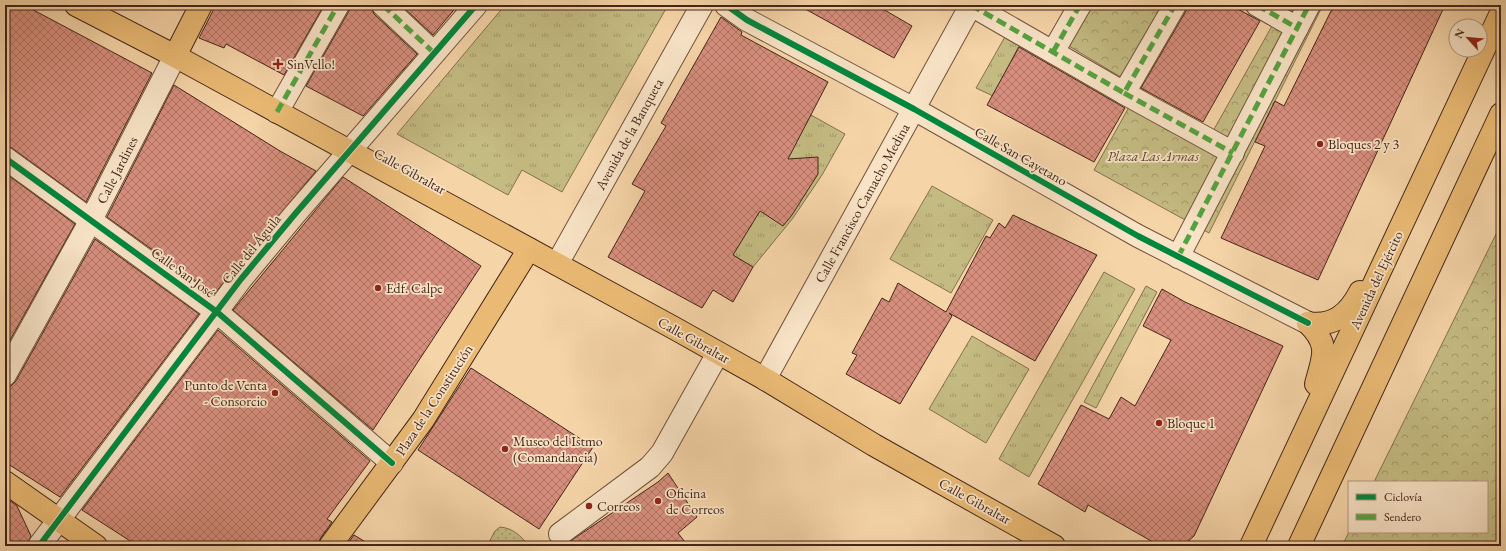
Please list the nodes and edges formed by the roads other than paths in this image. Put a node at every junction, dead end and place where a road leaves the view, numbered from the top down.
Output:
1 (76, 5) edge
2 (201, 5) edge
3 (338, 5) edge
4 (383, 5) edge
5 (476, 5) edge
6 (702, 5) edge
7 (726, 5) edge
8 (971, 5) edge
9 (1080, 5) edge
10 (1175, 5) edge
11 (1257, 5) edge
12 (1308, 5) edge
13 (1501, 13) edge
14 (1297, 28) junction
15 (1053, 52) junction
16 (434, 53) junction
17 (175, 56) junction
18 (1129, 96) junction
19 (914, 109) junction
20 (277, 112) junction
21 (1501, 114) edge
22 (349, 151) junction
23 (1232, 153) junction
24 (5, 158) edge
25 (91, 220) junction
26 (1391, 248) junction
27 (529, 249) junction
28 (1178, 257) junction
29 (557, 264) junction
30 (217, 312) junction
31 (1308, 323) junction
32 (718, 353) junction
33 (5, 376) edge
34 (765, 380) junction
35 (1318, 406) junction
36 (392, 463) junction
37 (5, 482) edge
38 (60, 520) junction
39 (560, 534) dead end
40 (39, 546) edge
41 (96, 546) edge
42 (330, 546) edge
43 (1054, 546) edge
44 (1251, 546) edge
45 (1299, 546) edge

1 - 17 main road, Calle Gibraltar
2 - 17 main road, Calle Jardines
3 - 20 street
4 - 16 street
5 - 16 street, Calle del Águila
6 - 29 street, Avenida de la Banqueta
7 - 19 street, Calle San Cayetano
8 - 15 street
8 - 19 street, Calle Francisco Camacho Medina
9 - 15 street
10 - 18 street
11 - 14 street
12 - 14 street
13 - 26 main road, Avenida del Ejército
14 - 23 street
15 - 18 street
16 - 22 street, Calle del Águila
17 - 20 main road, Calle Gibraltar
17 - 25 street, Calle Jardines
18 - 23 street
19 - 28 street, Calle San Cayetano
19 - 34 street, Calle Francisco Camacho Medina
20 - 22 main road, Calle Gibraltar
21 - 45 main road
22 - 27 main road, Calle Gibraltar
22 - 30 street, Calle del Águila
23 - 28 street
24 - 25 street, Calle San José
25 - 30 street, Calle San José
25 - 33 street, Calle Jardines
26 - 31 main road
26 - 35 main road, Avenida del Ejército
27 - 29 main road, Calle Gibraltar
27 - 36 main road, Plaza de la Constitución
28 - 31 street, Calle San Cayetano
29 - 32 main road, Calle Gibraltar
30 - 36 street, Calle San José
30 - 38 street, Calle del Águila
31 - 35 main road
32 - 34 main road, Calle Gibraltar
32 - 39 street
34 - 43 main road, Calle Gibraltar
35 - 44 main road, Avenida del Ejército
36 - 42 main road, Plaza de la Constitución
37 - 38 main road
38 - 40 street, Calle del Águila
38 - 41 main road

